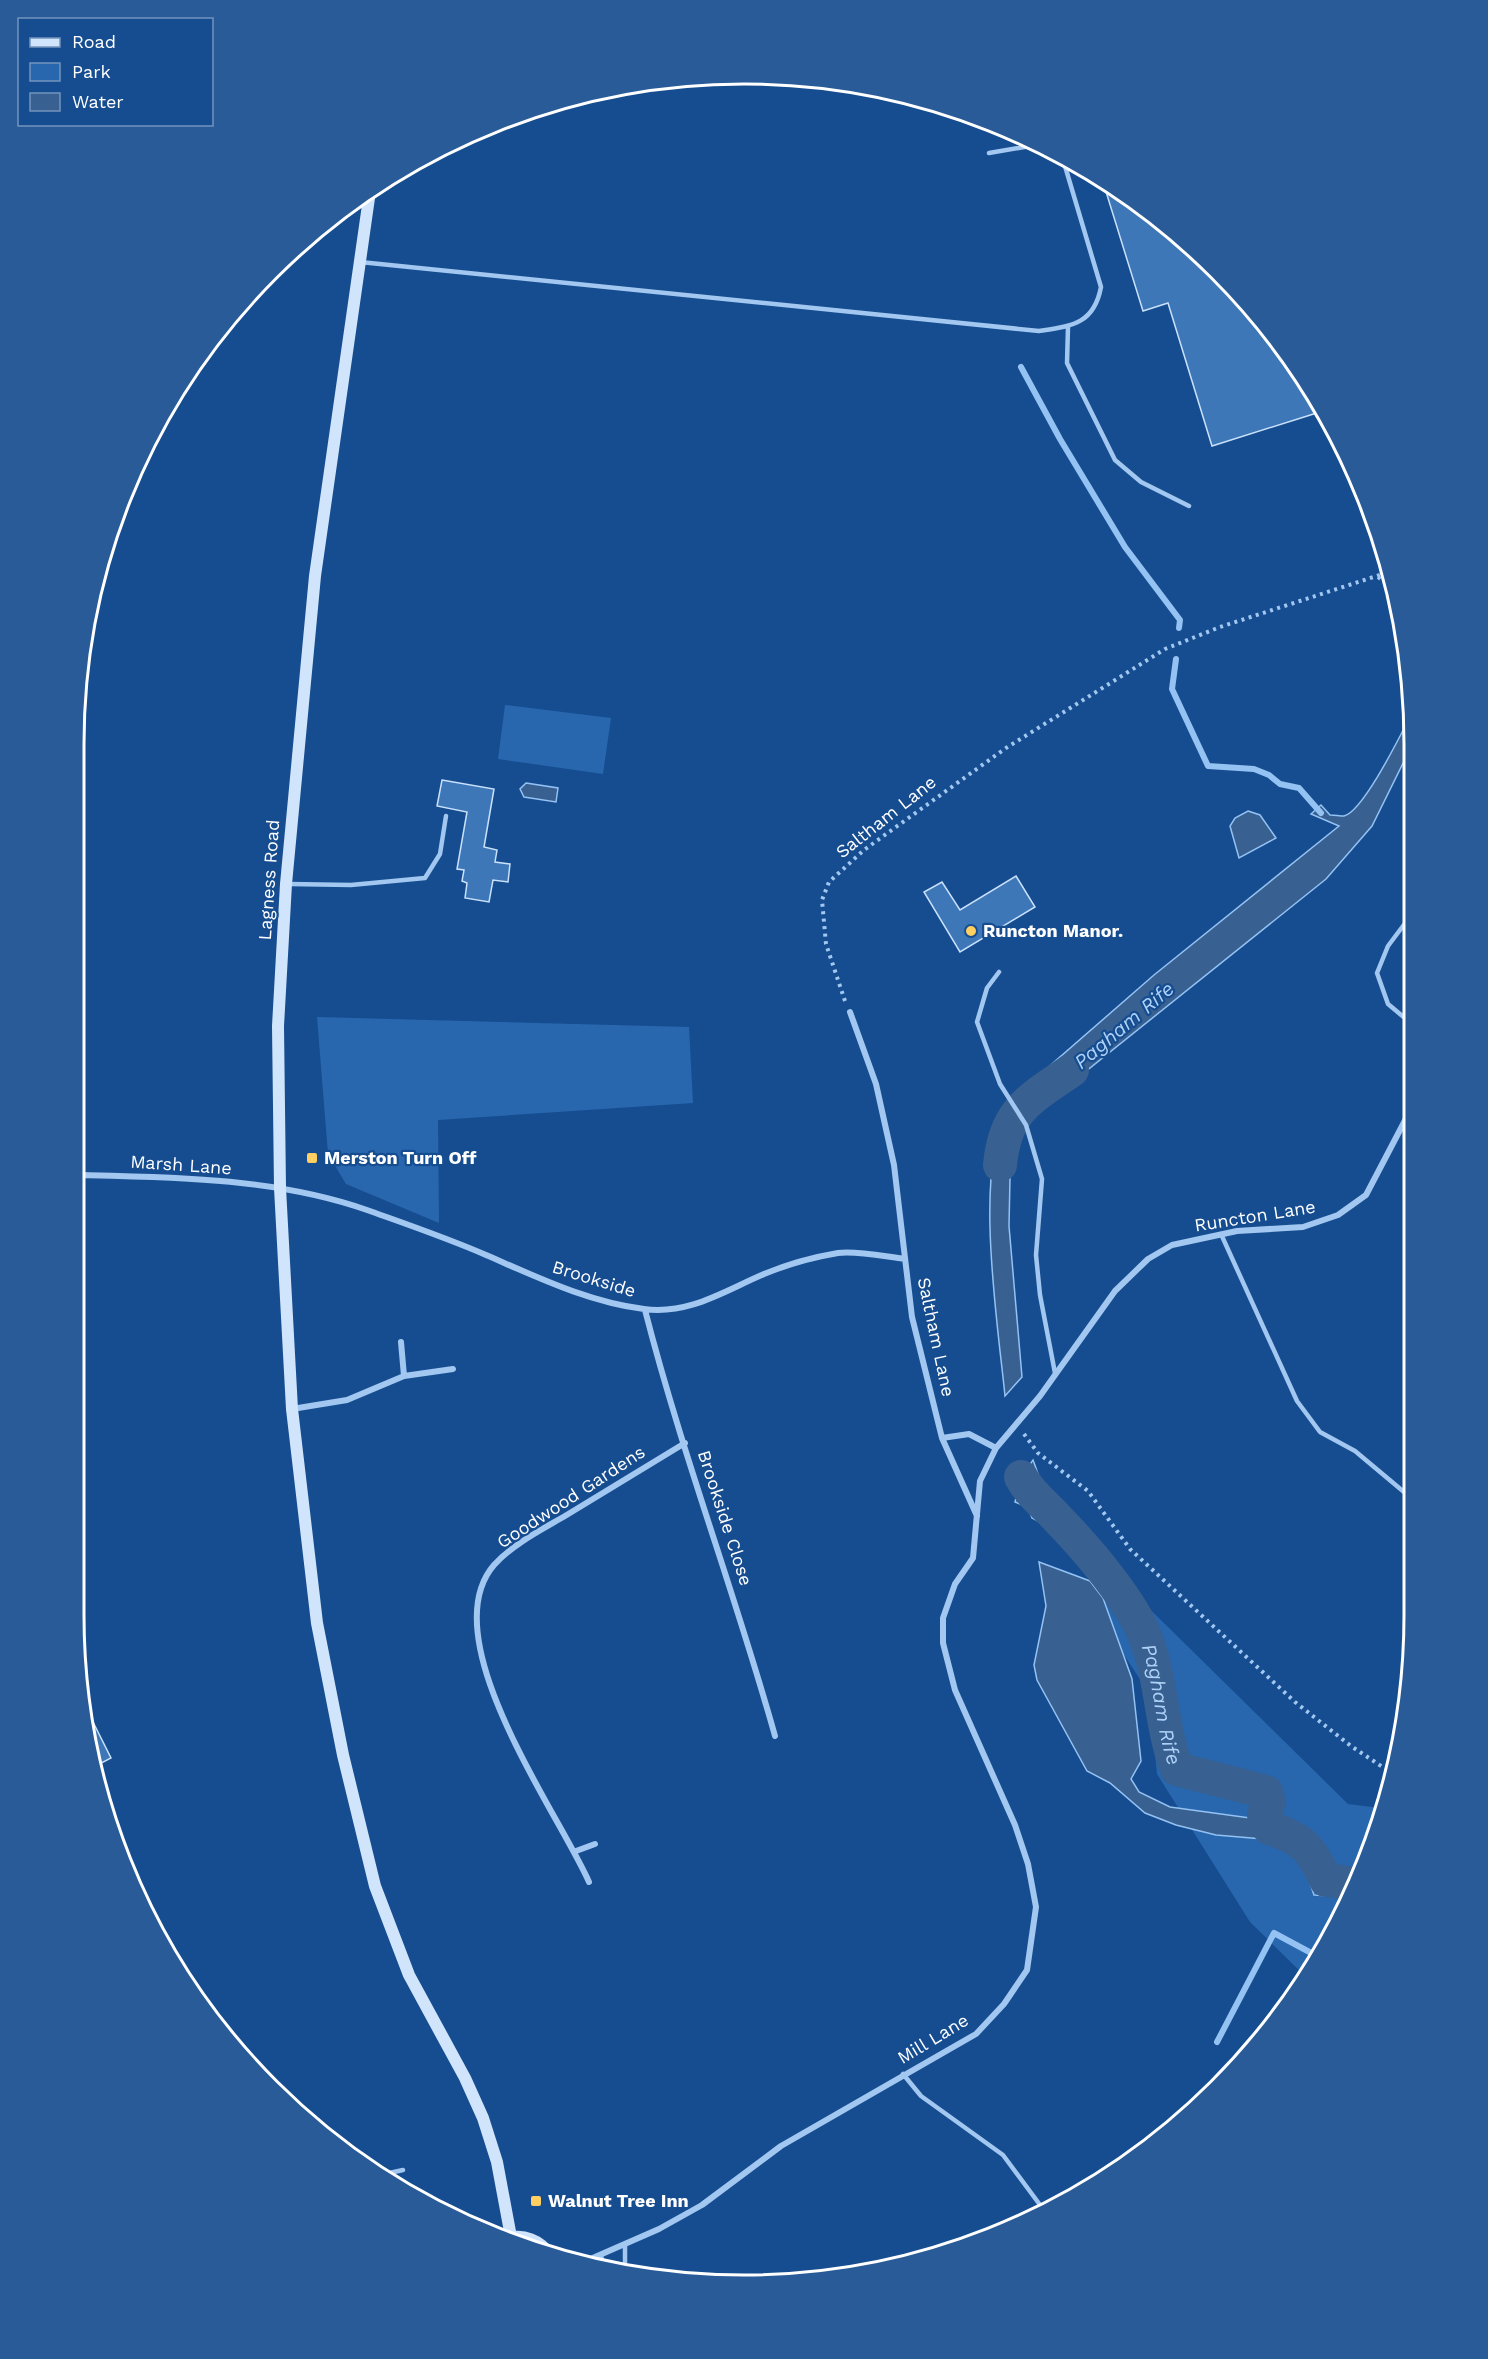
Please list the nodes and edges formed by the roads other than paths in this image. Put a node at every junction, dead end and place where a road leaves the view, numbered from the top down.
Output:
1 (1025, 147) edge
2 (990, 153) dead end
3 (1065, 167) edge
4 (368, 201) edge
5 (358, 262) junction
6 (1068, 327) junction
7 (1189, 506) dead end
8 (446, 816) dead end
9 (286, 884) junction
10 (1404, 925) edge
11 (999, 972) dead end
12 (850, 1012) road end
13 (1404, 1017) edge
14 (1404, 1122) edge
15 (84, 1175) edge
16 (280, 1188) junction
17 (1221, 1234) junction
18 (905, 1259) junction
19 (645, 1310) junction
20 (401, 1342) dead end
21 (453, 1369) dead end
22 (1056, 1373) junction
23 (404, 1376) junction
24 (292, 1409) junction
25 (942, 1438) junction
26 (686, 1443) junction
27 (996, 1448) junction
28 (980, 1481) joint
29 (1404, 1492) edge
30 (978, 1519) junction
31 (775, 1736) dead end
32 (595, 1844) dead end
33 (576, 1851) junction
34 (589, 1882) dead end
35 (903, 2074) junction
36 (404, 2170) dead end
37 (391, 2173) edge
38 (1040, 2205) edge
39 (506, 2230) edge
40 (625, 2246) junction
41 (601, 2256) junction
42 (596, 2258) edge
43 (602, 2259) edge
44 (625, 2264) edge

1 - 2 lane
3 - 6 lane
4 - 5 main road, Lagness Road
5 - 6 lane
5 - 9 main road, Lagness Road
6 - 7 lane
8 - 9 lane
9 - 16 main road, Lagness Road
10 - 13 lane
11 - 22 lane
12 - 18 street, Saltham Lane
14 - 17 street, Runcton Lane
15 - 16 street, Marsh Lane
16 - 19 street, Brookside
16 - 24 main road, Lagness Road
17 - 22 street, Runcton Lane
17 - 29 lane
18 - 19 street, Brookside
18 - 25 street, Saltham Lane
19 - 26 street, Brookside Close
20 - 23 street
21 - 23 street
22 - 27 street, Runcton Lane
23 - 24 street
24 - 39 main road, Lagness Road
25 - 27 street
25 - 30 street, Saltham Lane
26 - 31 street, Brookside Close
26 - 33 street, Goodwood Gardens
27 - 28 street, Runcton Lane
28 - 30 street, Mill Lane
30 - 35 street, Mill Lane
32 - 33 street
33 - 34 street, Goodwood Gardens
35 - 38 lane
35 - 40 street, Mill Lane
36 - 37 lane
40 - 41 street, Mill Lane
40 - 44 lane
41 - 42 street, Mill Lane
41 - 43 lane

